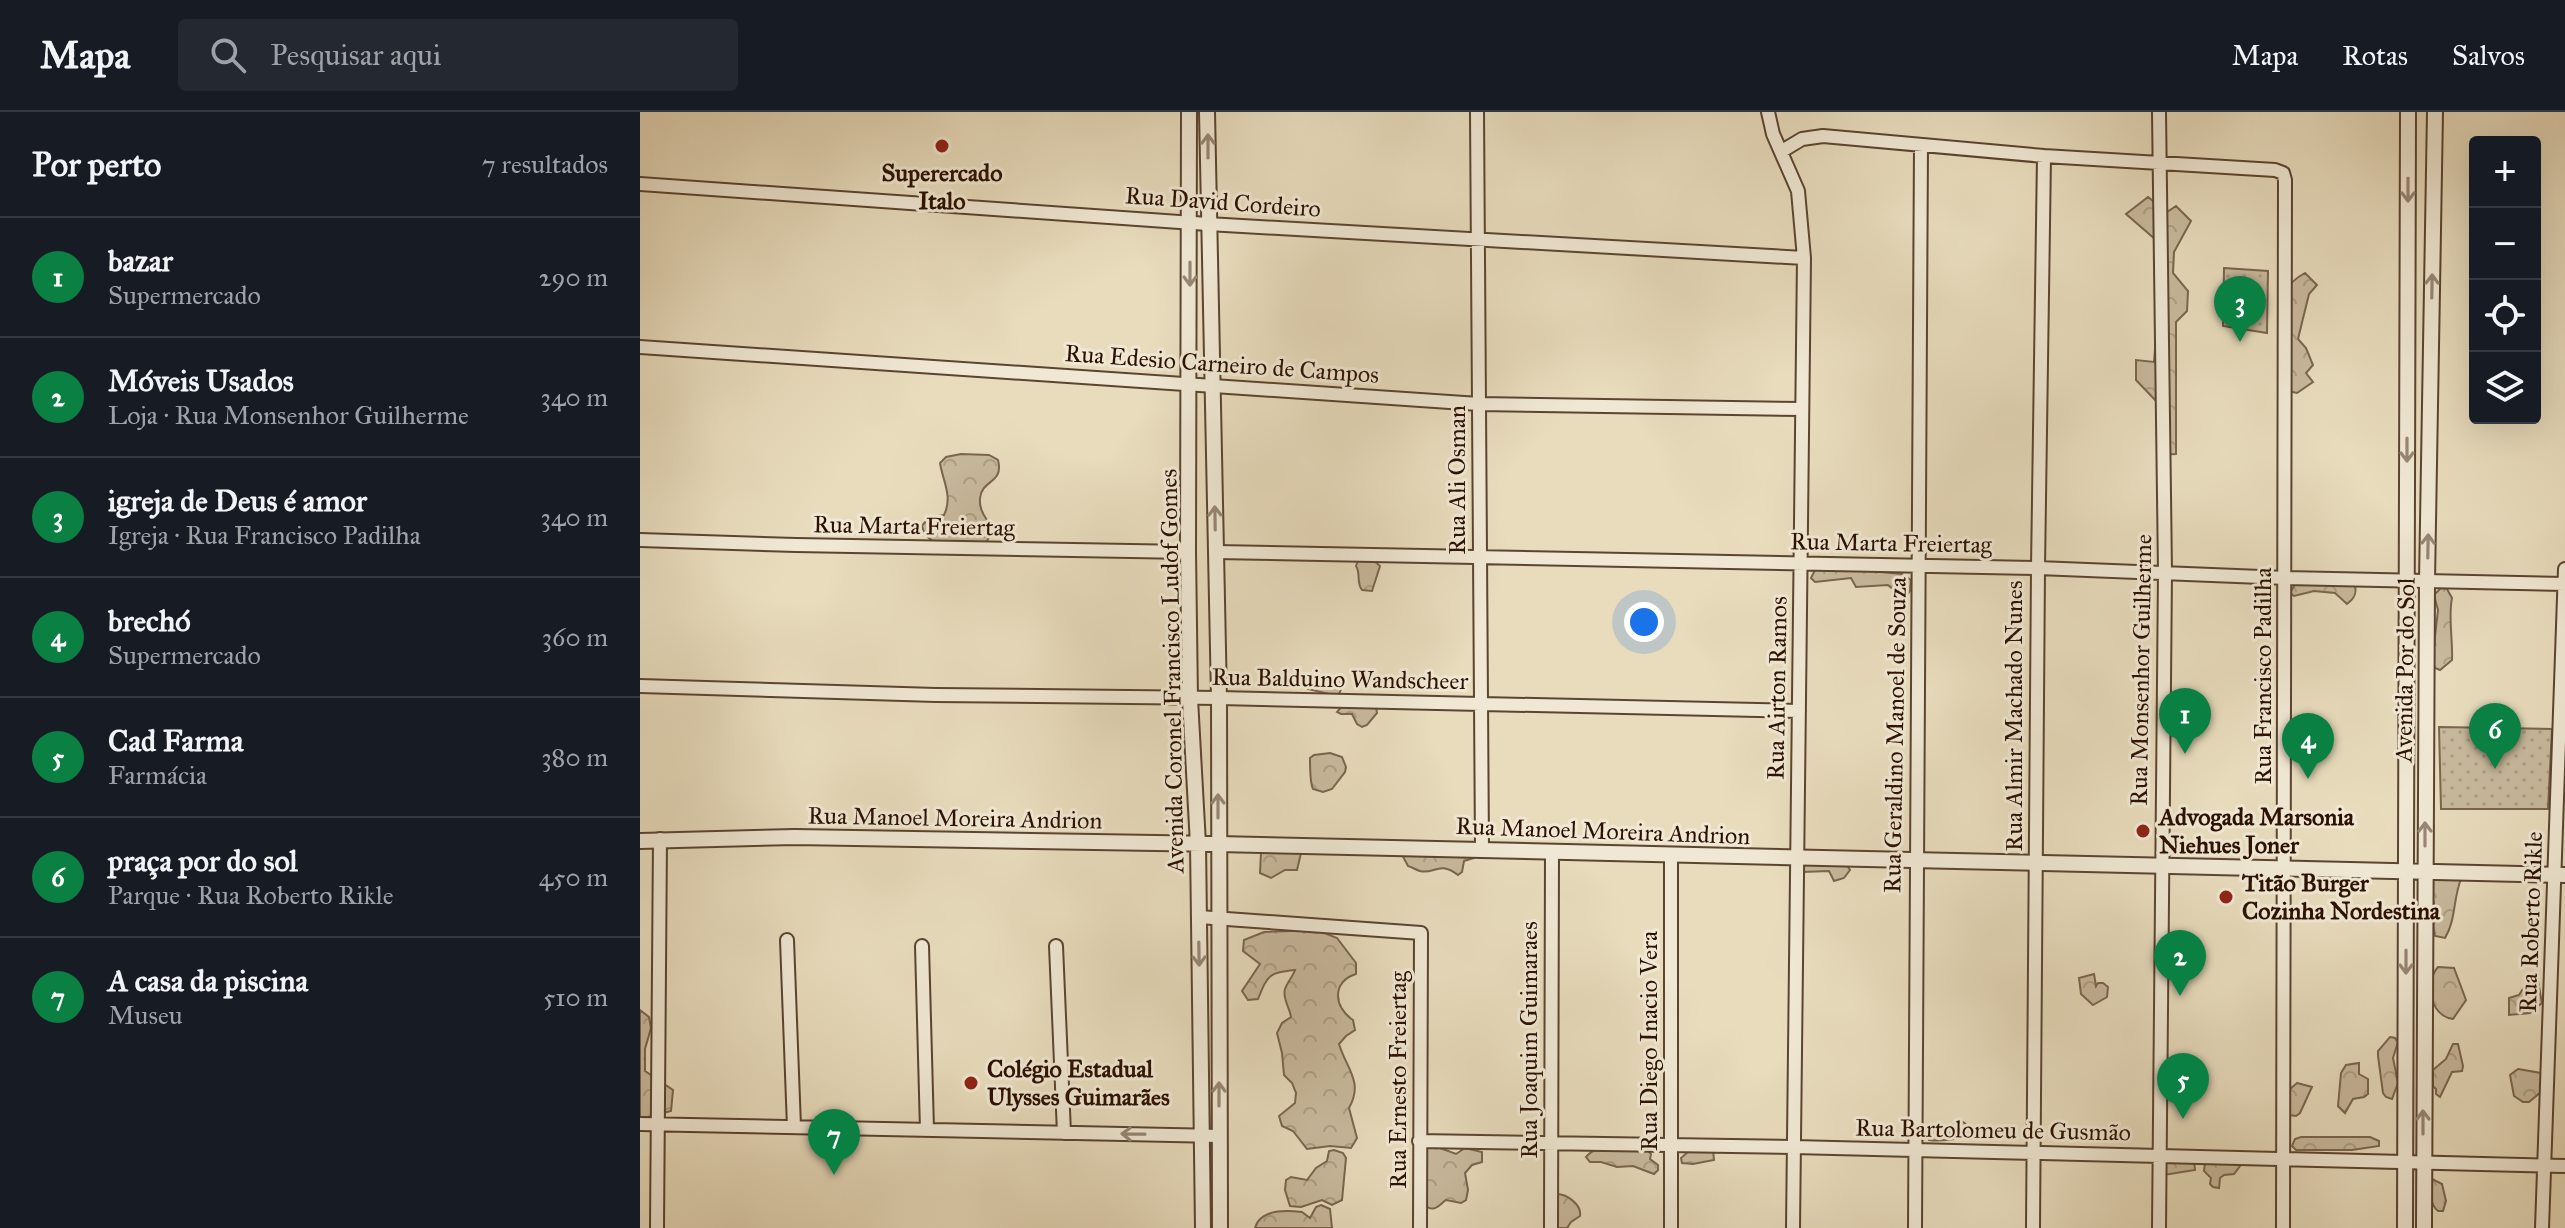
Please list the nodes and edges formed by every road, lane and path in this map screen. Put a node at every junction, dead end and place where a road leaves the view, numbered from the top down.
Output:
1 (1189, 112) edge
2 (1207, 112) edge
3 (1477, 112) edge
4 (1768, 112) edge
5 (2159, 112) edge
6 (2408, 112) edge
7 (2435, 112) edge
8 (1921, 145) junction
9 (1782, 151) junction
10 (2044, 156) junction
11 (2160, 163) junction
12 (640, 184) edge
13 (1190, 223) junction
14 (1208, 224) junction
15 (1477, 239) junction
16 (1804, 258) junction
17 (640, 347) edge
18 (1189, 384) junction
19 (1213, 384) junction
20 (1479, 404) junction
21 (1802, 409) junction
22 (640, 540) edge
23 (1188, 552) junction
24 (1216, 552) junction
25 (1480, 559) junction
26 (1801, 563) junction
27 (1918, 566) junction
28 (2038, 568) junction
29 (2565, 569) edge
30 (2165, 572) junction
31 (2286, 578) junction
32 (2407, 581) junction
33 (2427, 581) junction
34 (2565, 584) edge
35 (640, 686) edge
36 (1219, 698) junction
37 (1190, 699) junction
38 (1481, 704) junction
39 (1799, 711) junction
40 (660, 839) junction
41 (640, 841) edge
42 (1198, 844) junction
43 (1218, 844) junction
44 (1482, 849) junction
45 (1552, 851) junction
46 (1671, 855) junction
47 (1797, 858) junction
48 (1915, 860) junction
49 (2035, 864) junction
50 (2161, 866) junction
51 (2284, 869) junction
52 (2406, 872) junction
53 (2425, 873) junction
54 (2559, 875) edge
55 (1199, 917) junction
56 (1218, 918) junction
57 (787, 940) dead end
58 (922, 946) dead end
59 (1056, 946) dead end
60 (640, 1124) edge
61 (657, 1124) junction
62 (794, 1127) junction
63 (927, 1130) junction
64 (1064, 1133) junction
65 (1202, 1136) junction
66 (1219, 1136) junction
67 (1419, 1141) junction
68 (1551, 1144) junction
69 (1672, 1146) junction
70 (1794, 1147) junction
71 (1915, 1151) junction
72 (2033, 1153) junction
73 (2159, 1156) junction
74 (2283, 1160) junction
75 (2405, 1162) junction
76 (2423, 1162) junction
77 (2546, 1165) junction
78 (2565, 1166) edge
79 (657, 1228) edge
80 (1203, 1228) edge
81 (1220, 1228) edge
82 (1420, 1228) edge
83 (1551, 1228) edge
84 (1671, 1228) edge
85 (1793, 1228) edge
86 (1915, 1228) edge
87 (2033, 1228) edge
88 (2159, 1228) edge
89 (2283, 1228) edge
90 (2405, 1228) edge
91 (2424, 1228) edge
92 (2542, 1228) edge

1 - 13 street, Avenida Coronel Francisco Ludof Gomes
14 -> 2 street, Avenida Coronel Francisco Ludof Gomes
3 - 15 street, Rua Ali Osman
4 - 9 street, Rua Airton Ramos
5 - 11 street, Rua Monsenhor Guilherme
6 -> 32 street, Avenida Por do Sol
33 -> 7 street, Avenida Por do Sol
8 - 9 street
8 - 10 street
8 - 27 street, Rua Geraldino Manoel de Souza
9 - 16 street, Rua Airton Ramos
10 - 11 street
10 - 28 street, Rua Almir Machado Nunes
11 - 30 street, Rua Monsenhor Guilherme
11 - 31 street, Rua Francisco Padilha
12 - 13 street, Rua David Cordeiro
13 - 14 street, Rua David Cordeiro
13 -> 18 street, Avenida Coronel Francisco Ludof Gomes
14 - 15 street, Rua David Cordeiro
14 - 19 street, Avenida Coronel Francisco Ludof Gomes
15 - 16 street, Rua David Cordeiro
15 - 20 street, Rua Ali Osman
16 - 21 street, Rua Airton Ramos
17 - 18 street, Rua Edesio Carneiro de Campos
18 - 19 street, Rua Edesio Carneiro de Campos
18 - 23 street, Avenida Coronel Francisco Ludof Gomes
19 - 20 street, Rua Edesio Carneiro de Campos
24 -> 19 street, Avenida Coronel Francisco Ludof Gomes
20 - 21 street, Rua Edesio Carneiro de Campos
20 - 25 street, Rua Ali Osman
21 - 26 street, Rua Airton Ramos
22 - 23 street, Rua Marta Freiertag
23 - 37 street, Avenida Coronel Francisco Ludof Gomes
24 - 25 street, Rua Marta Freiertag
24 - 36 street, Avenida Coronel Francisco Ludof Gomes
25 - 26 street, Rua Marta Freiertag
25 - 38 street, Rua Ali Osman
26 - 27 street, Rua Marta Freiertag
26 - 39 street, Rua Airton Ramos
27 - 28 street, Rua Marta Freiertag
27 - 48 street, Rua Geraldino Manoel de Souza
28 - 30 street, Rua Marta Freiertag
28 - 49 street, Rua Almir Machado Nunes
29 - 34 street, Rua Roberto Rikle
30 - 31 street, Rua Marta Freiertag
30 - 50 street, Rua Monsenhor Guilherme
31 - 32 street, Rua Marta Freiertag
31 - 51 street, Rua Francisco Padilha
32 - 33 street, Rua Marta Freiertag
32 - 52 street, Avenida Por do Sol
33 - 34 street, Rua Marta Freiertag
53 -> 33 street, Avenida Por do Sol
34 - 54 street, Rua Roberto Rikle
35 - 37 street, Rua Balduino Wandscheer
36 - 37 street, Rua Balduino Wandscheer
36 - 38 street, Rua Balduino Wandscheer
43 -> 36 street, Avenida Coronel Francisco Ludof Gomes
37 - 42 street, Avenida Coronel Francisco Ludof Gomes
38 - 39 street, Rua Balduino Wandscheer
38 - 44 street, Rua Ali Osman
39 - 47 street, Rua Airton Ramos
40 - 41 street, Rua Manoel Moreira Andrion
40 - 42 street, Rua Manoel Moreira Andrion
40 - 61 street
42 - 43 street, Rua Manoel Moreira Andrion
42 - 55 street, Avenida Coronel Francisco Ludof Gomes
43 - 44 street, Rua Manoel Moreira Andrion
43 - 56 street, Avenida Coronel Francisco Ludof Gomes
44 - 45 street, Rua Manoel Moreira Andrion
45 - 46 street, Rua Manoel Moreira Andrion
45 - 68 street, Rua Joaquim Guimaraes
46 - 47 street, Rua Manoel Moreira Andrion
46 - 69 street, Rua Diego Inacio Vera
47 - 48 street, Rua Manoel Moreira Andrion
47 - 70 street, Rua Airton Ramos
48 - 49 street, Rua Manoel Moreira Andrion
48 - 71 street, Rua Geraldino Manoel de Souza
49 - 50 street, Rua Manoel Moreira Andrion
49 - 72 street, Rua Almir Machado Nunes
50 - 51 street, Rua Manoel Moreira Andrion
50 - 73 street, Rua Monsenhor Guilherme
51 - 52 street, Rua Manoel Moreira Andrion
51 - 74 street, Rua Francisco Padilha
52 - 53 street, Rua Manoel Moreira Andrion
52 -> 75 street, Avenida Por do Sol
53 - 54 street, Rua Manoel Moreira Andrion
76 -> 53 street, Avenida Por do Sol
54 - 77 street, Rua Roberto Rikle
55 - 56 street
55 -> 65 street, Avenida Coronel Francisco Ludof Gomes
66 -> 56 street, Avenida Coronel Francisco Ludof Gomes
56 - 67 street, Rua Ernesto Freiertag
57 - 62 street
58 - 63 street
59 - 64 street
60 - 61 street
61 - 62 street
61 - 79 street
62 - 63 street
63 - 64 street
65 -> 64 street
65 - 66 street
65 - 80 street, Avenida Coronel Francisco Ludof Gomes
66 - 81 street, Avenida Coronel Francisco Ludof Gomes
67 - 68 street, Rua Bartolomeu de Gusmão
67 - 82 street, Rua Ernesto Freiertag
68 - 69 street, Rua Bartolomeu de Gusmão
68 - 83 street, Rua Joaquim Guimaraes
69 - 70 street, Rua Bartolomeu de Gusmão
69 - 84 street, Rua Diego Inacio Vera
70 - 71 street, Rua Bartolomeu de Gusmão
70 - 85 street, Rua Airton Ramos
71 - 72 street, Rua Bartolomeu de Gusmão
71 - 86 street, Rua Geraldino Manoel de Souza
72 - 73 street, Rua Bartolomeu de Gusmão
72 - 87 street, Rua Almir Machado Nunes
73 - 74 street, Rua Bartolomeu de Gusmão
73 - 88 street, Rua Monsenhor Guilherme
74 - 75 street, Rua Bartolomeu de Gusmão
74 - 89 street, Rua Francisco Padilha
75 - 76 street, Rua Bartolomeu de Gusmão
75 - 90 street, Avenida Por do Sol
76 - 77 street, Rua Bartolomeu de Gusmão
76 - 91 street, Avenida Por do Sol
77 - 78 street, Rua Bartolomeu de Gusmão
77 - 92 street, Rua Roberto Rikle

